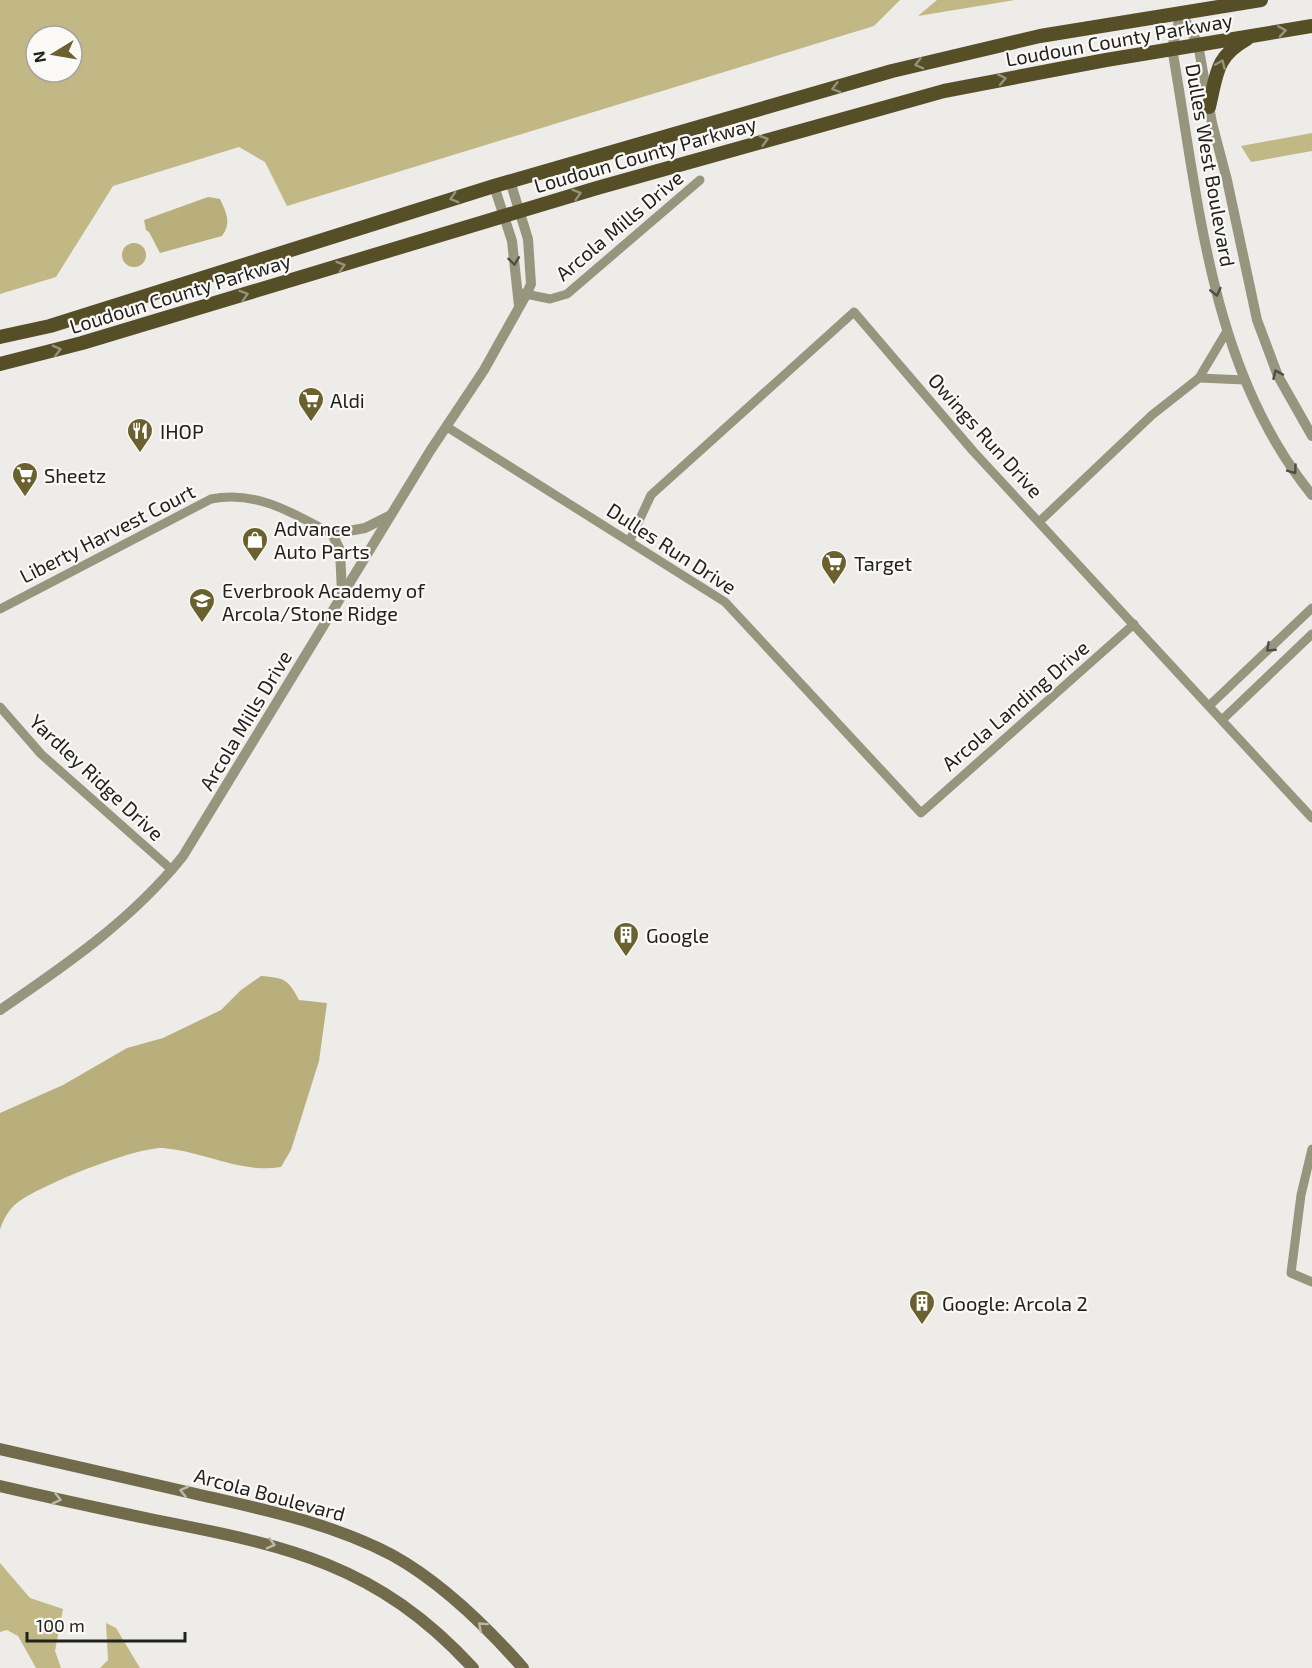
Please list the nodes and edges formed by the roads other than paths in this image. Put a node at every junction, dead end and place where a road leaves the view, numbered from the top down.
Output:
1 (1261, 0) edge
2 (1181, 13) junction
3 (1312, 26) edge
4 (1253, 36) junction
5 (1198, 44) junction
6 (1172, 48) junction
7 (1209, 106) junction
8 (700, 180) dead end
9 (510, 181) junction
10 (494, 186) junction
11 (521, 211) junction
12 (504, 216) junction
13 (522, 294) junction
14 (1227, 332) junction
15 (0, 337) edge
16 (0, 364) edge
17 (1199, 378) junction
18 (1245, 380) junction
19 (447, 427) junction
20 (1312, 436) edge
21 (1312, 495) edge
22 (393, 513) junction
23 (1039, 522) junction
24 (332, 534) junction
25 (630, 540) junction
26 (342, 596) junction
27 (1312, 608) edge
28 (0, 609) edge
29 (1134, 624) junction
30 (1312, 634) edge
31 (1210, 705) junction
32 (0, 707) edge
33 (1223, 719) junction
34 (921, 813) joint
35 (1312, 818) edge
36 (172, 870) junction
37 (0, 1010) edge
38 (1312, 1149) edge
39 (1312, 1282) edge
40 (0, 1449) edge
41 (0, 1485) edge
42 (473, 1668) edge
43 (523, 1668) edge

1 - 2 main road, Loudoun County Parkway
2 - 5 street, Dulles West Boulevard
2 - 6 street, Dulles West Boulevard
2 -> 9 main road, Loudoun County Parkway
4 -> 3 main road, Loudoun County Parkway
4 - 5 main road, Loudoun County Parkway
7 -> 4 main road
5 - 6 main road, Loudoun County Parkway
5 - 7 street, Dulles West Boulevard
11 -> 6 main road, Loudoun County Parkway
6 -> 14 street, Dulles West Boulevard
20 -> 7 street, Dulles West Boulevard
8 - 13 street, Arcola Mills Drive
9 - 10 main road, Loudoun County Parkway
9 - 11 street, Arcola Mills Drive
10 - 12 street, Arcola Mills Drive
10 -> 15 main road, Loudoun County Parkway
11 - 12 main road, Loudoun County Parkway
11 - 13 street, Arcola Mills Drive
12 -> 13 street, Arcola Mills Drive
16 -> 12 main road, Loudoun County Parkway
13 - 19 street, Arcola Mills Drive
14 - 17 street
14 - 18 street, Dulles West Boulevard
17 - 18 street
17 - 23 street
18 -> 21 street, Dulles West Boulevard
19 - 22 street, Arcola Mills Drive
19 - 25 street, Dulles Run Drive
22 - 24 street
22 - 26 street, Arcola Mills Drive
23 - 25 street, Owings Run Drive
23 - 29 street, Owings Run Drive
24 - 26 street
24 - 28 street, Liberty Harvest Court
25 - 34 street, Dulles Run Drive
26 - 36 street, Arcola Mills Drive
27 -> 31 street
29 - 31 street, Owings Run Drive
29 - 34 street, Arcola Landing Drive
30 - 33 street
31 - 33 street, Owings Run Drive
32 - 36 street, Yardley Ridge Drive
33 - 35 street, Owings Run Drive
36 - 37 street, Arcola Mills Drive
38 - 39 street
43 -> 40 main road, Arcola Boulevard
41 -> 42 main road

